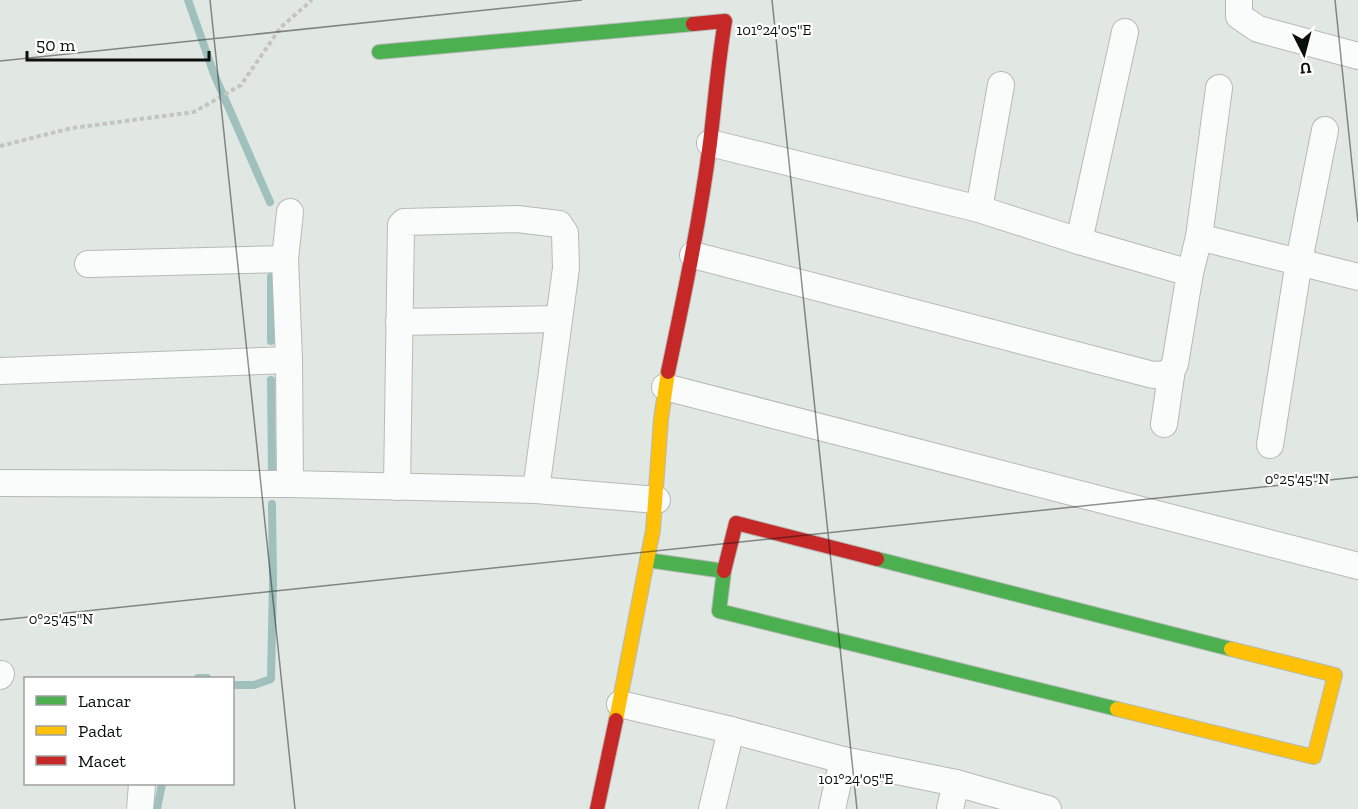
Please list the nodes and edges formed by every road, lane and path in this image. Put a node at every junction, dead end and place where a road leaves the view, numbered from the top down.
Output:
1 (312, 0) edge
2 (1239, 0) edge
3 (1125, 32) dead end
4 (379, 52) dead end
5 (1358, 56) edge
6 (1000, 85) dead end
7 (1219, 88) dead end
8 (1324, 130) dead end
9 (710, 143) junction
10 (0, 146) edge
11 (979, 209) junction
12 (290, 212) dead end
13 (1199, 237) junction
14 (1079, 241) junction
15 (693, 255) junction
16 (285, 260) junction
17 (1299, 261) junction
18 (88, 264) dead end
19 (1190, 273) junction
20 (1358, 277) edge
21 (558, 319) junction
22 (399, 322) junction
23 (289, 360) junction
24 (1172, 369) junction
25 (0, 371) edge
26 (665, 387) junction
27 (1164, 424) dead end
28 (1270, 445) dead end
29 (0, 483) edge
30 (290, 484) junction
31 (397, 487) junction
32 (536, 490) junction
33 (657, 500) junction
34 (647, 560) junction
35 (1358, 566) edge
36 (724, 571) junction
37 (620, 704) junction
38 (731, 730) junction
39 (843, 760) junction
40 (956, 783) junction
41 (142, 785) edge
42 (140, 809) edge
43 (597, 809) edge
44 (712, 809) edge
45 (832, 809) edge
46 (950, 809) edge
47 (1048, 809) edge

1 - 10 path
2 - 5 street
3 - 14 street
4 - 9 street
6 - 11 street
7 - 13 street
8 - 17 street
9 - 11 street
9 - 15 street
11 - 14 street
12 - 16 street
13 - 17 street
13 - 19 street
14 - 19 street
15 - 24 street
15 - 26 street
16 - 18 street
16 - 23 street
17 - 20 street
17 - 28 street
19 - 24 street
21 - 22 street
21 - 22 street
21 - 32 street
22 - 31 street
23 - 25 street
23 - 30 street
24 - 27 street
26 - 33 street
26 - 35 street
29 - 30 street
30 - 31 street
31 - 32 street
32 - 33 street
33 - 34 street
34 - 36 street
34 - 37 street
36 - 36 street
37 - 38 street
37 - 43 street
38 - 39 street
38 - 44 street
39 - 40 street
39 - 45 street
40 - 46 street
40 - 47 street
41 - 42 street

